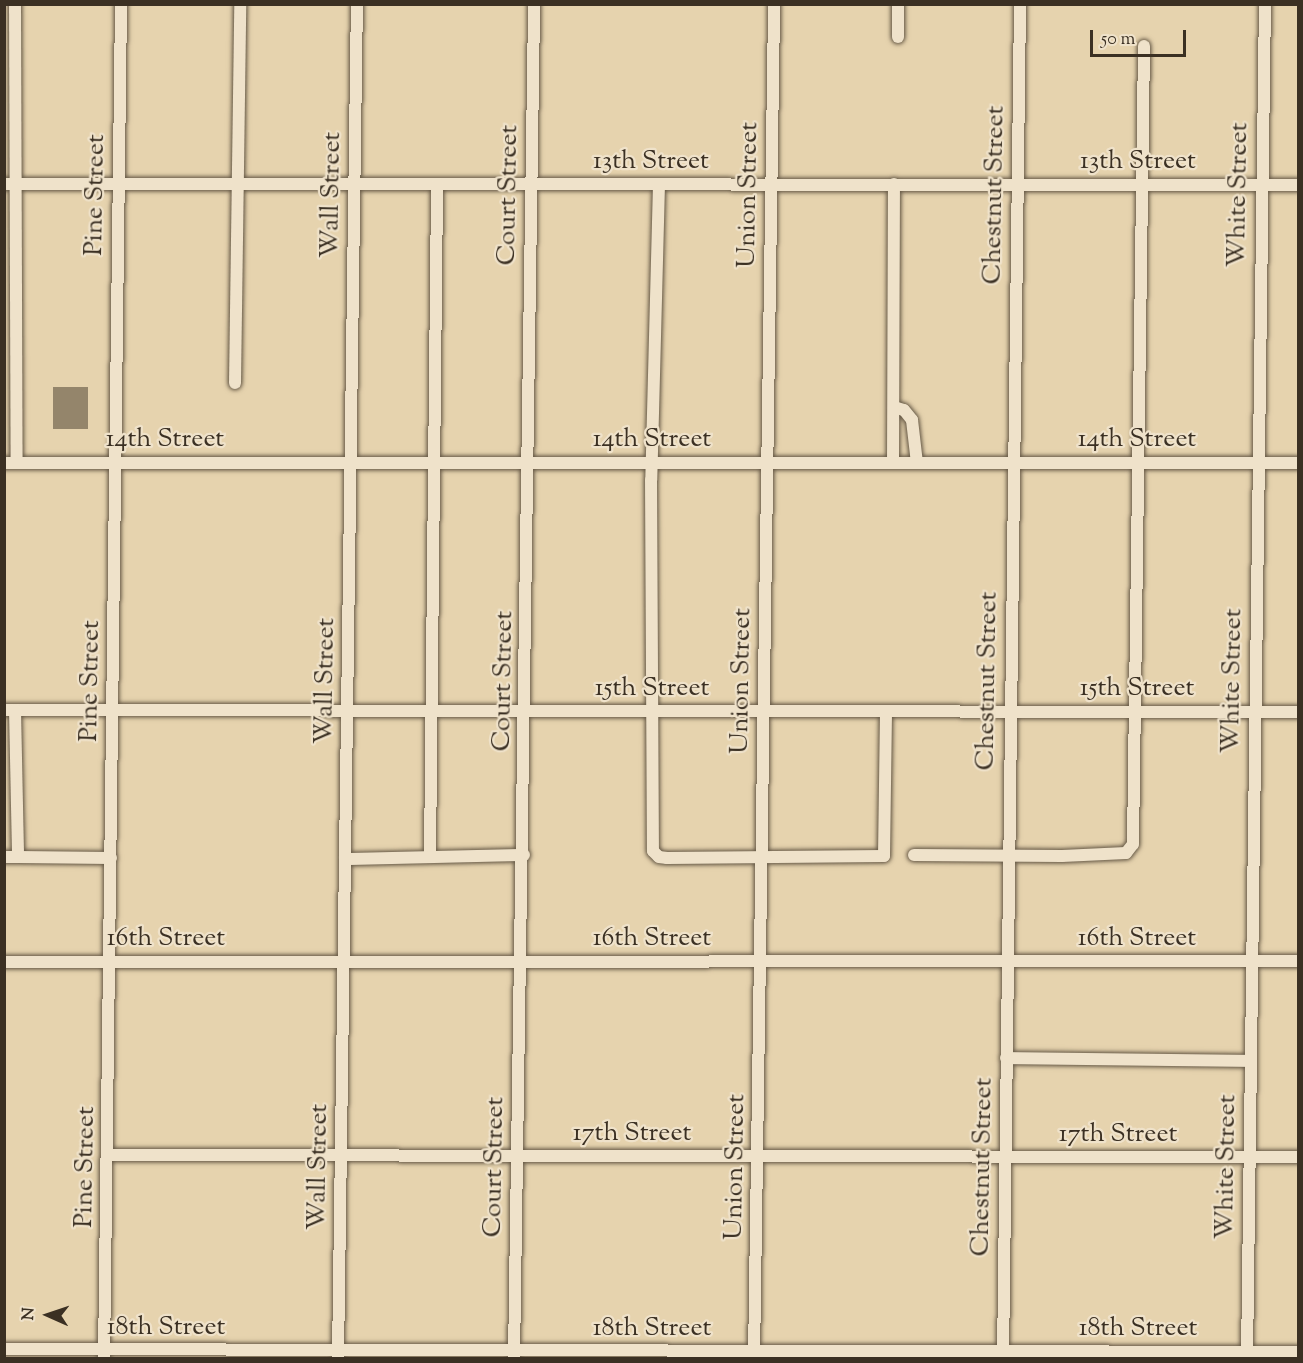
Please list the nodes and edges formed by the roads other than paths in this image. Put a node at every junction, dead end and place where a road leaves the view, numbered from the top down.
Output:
1 (15, 4) edge
2 (121, 4) edge
3 (240, 4) edge
4 (357, 4) edge
5 (534, 4) edge
6 (774, 4) edge
7 (898, 4) edge
8 (1020, 4) edge
9 (1265, 4) edge
10 (898, 38) dead end
11 (1144, 46) dead end
12 (11, 184) edge
13 (119, 184) junction
14 (237, 184) junction
15 (437, 184) junction
16 (532, 184) junction
17 (659, 184) junction
18 (772, 184) junction
19 (894, 184) junction
20 (1017, 184) junction
21 (1143, 184) junction
22 (354, 185) junction
23 (1262, 185) junction
24 (1299, 185) edge
25 (235, 383) dead end
26 (894, 407) junction
27 (116, 462) junction
28 (351, 462) junction
29 (434, 462) junction
30 (530, 462) junction
31 (893, 462) junction
32 (11, 463) edge
33 (653, 463) junction
34 (768, 463) junction
35 (917, 463) junction
36 (1013, 463) junction
37 (1136, 463) junction
38 (1258, 463) junction
39 (1299, 463) edge
40 (10, 710) edge
41 (113, 711) junction
42 (348, 711) junction
43 (526, 711) junction
44 (654, 711) junction
45 (433, 712) junction
46 (764, 712) junction
47 (886, 712) junction
48 (1010, 712) junction
49 (1135, 712) junction
50 (1254, 712) junction
51 (1299, 712) edge
52 (524, 855) junction
53 (914, 855) dead end
54 (4, 856) edge
55 (762, 856) junction
56 (1009, 856) junction
57 (18, 857) junction
58 (430, 857) junction
59 (111, 858) junction
60 (345, 859) junction
61 (522, 961) junction
62 (1252, 961) junction
63 (1299, 961) edge
64 (110, 962) junction
65 (344, 962) junction
66 (761, 962) junction
67 (1008, 962) junction
68 (4, 963) edge
69 (1006, 1058) junction
70 (1251, 1061) junction
71 (109, 1155) junction
72 (341, 1157) junction
73 (517, 1157) junction
74 (759, 1157) junction
75 (1005, 1157) junction
76 (1299, 1157) edge
77 (1250, 1158) junction
78 (4, 1349) edge
79 (1299, 1352) edge
80 (105, 1354) edge
81 (338, 1355) edge
82 (514, 1355) edge
83 (754, 1355) edge
84 (1003, 1355) edge
85 (1247, 1355) edge

1 - 12 street
2 - 13 street, Pine Street
3 - 14 street
4 - 22 street, Wall Street
5 - 16 street, Court Street
6 - 18 street, Union Street
7 - 10 street
8 - 20 street, Chestnut Street
9 - 23 street, White Street
11 - 21 street
12 - 13 street, 13th Street
12 - 32 street
13 - 14 street, 13th Street
13 - 27 street, Pine Street
14 - 22 street, 13th Street
14 - 25 street
15 - 16 street, 13th Street
15 - 22 street, 13th Street
15 - 29 street
16 - 17 street, 13th Street
16 - 30 street, Court Street
17 - 18 street, 13th Street
17 - 33 street
18 - 19 street, 13th Street
18 - 34 street, Union Street
19 - 20 street, 13th Street
19 - 26 street
20 - 21 street, 13th Street
20 - 36 street, Chestnut Street
21 - 23 street, 13th Street
21 - 37 street
22 - 28 street, Wall Street
23 - 24 street, 13th Street
23 - 38 street, White Street
26 - 31 street
26 - 35 street
27 - 28 street, 14th Street
27 - 32 street, 14th Street
27 - 41 street, Pine Street
28 - 29 street, 14th Street
28 - 42 street, Wall Street
29 - 30 street, 14th Street
29 - 45 street
30 - 33 street, 14th Street
30 - 43 street, Court Street
31 - 34 street, 14th Street
31 - 35 street, 14th Street
33 - 34 street, 14th Street
33 - 44 street
34 - 46 street, Union Street
35 - 36 street, 14th Street
36 - 37 street, 14th Street
36 - 48 street, Chestnut Street
37 - 38 street, 14th Street
37 - 49 street
38 - 39 street, 14th Street
38 - 50 street, White Street
40 - 41 street, 15th Street
40 - 57 street
41 - 42 street, 15th Street
41 - 59 street, Pine Street
42 - 45 street, 15th Street
42 - 60 street, Wall Street
43 - 44 street, 15th Street
43 - 45 street, 15th Street
43 - 52 street, Court Street
44 - 46 street, 15th Street
44 - 55 street
45 - 58 street
46 - 47 street, 15th Street
46 - 55 street, Union Street
47 - 48 street, 15th Street
47 - 55 street
48 - 49 street, 15th Street
48 - 56 street, Chestnut Street
49 - 50 street, 15th Street
49 - 56 street
50 - 51 street, 15th Street
50 - 62 street, White Street
52 - 58 street
52 - 61 street, Court Street
53 - 56 street
54 - 57 street
55 - 66 street, Union Street
56 - 67 street, Chestnut Street
57 - 59 street
58 - 60 street
59 - 64 street, Pine Street
60 - 65 street, Wall Street
61 - 65 street, 16th Street
61 - 66 street, 16th Street
61 - 73 street, Court Street
62 - 63 street, 16th Street
62 - 67 street, 16th Street
62 - 70 street, White Street
64 - 65 street, 16th Street
64 - 68 street, 16th Street
64 - 71 street, Pine Street
65 - 72 street, Wall Street
66 - 67 street, 16th Street
66 - 74 street, Union Street
67 - 69 street, Chestnut Street
69 - 70 street
69 - 75 street, Chestnut Street
70 - 77 street, White Street
71 - 72 street, 17th Street
71 - 80 street, Pine Street
72 - 73 street, 17th Street
72 - 81 street, Wall Street
73 - 74 street, 17th Street
73 - 82 street, Court Street
74 - 75 street, 17th Street
74 - 83 street, Union Street
75 - 77 street, 17th Street
75 - 84 street, Chestnut Street
76 - 77 street, 17th Street
77 - 85 street, White Street
78 - 80 street, 18th Street
79 - 85 street, 18th Street
80 - 81 street, 18th Street
81 - 82 street, 18th Street
82 - 83 street, 18th Street
83 - 84 street, 18th Street
84 - 85 street, 18th Street

